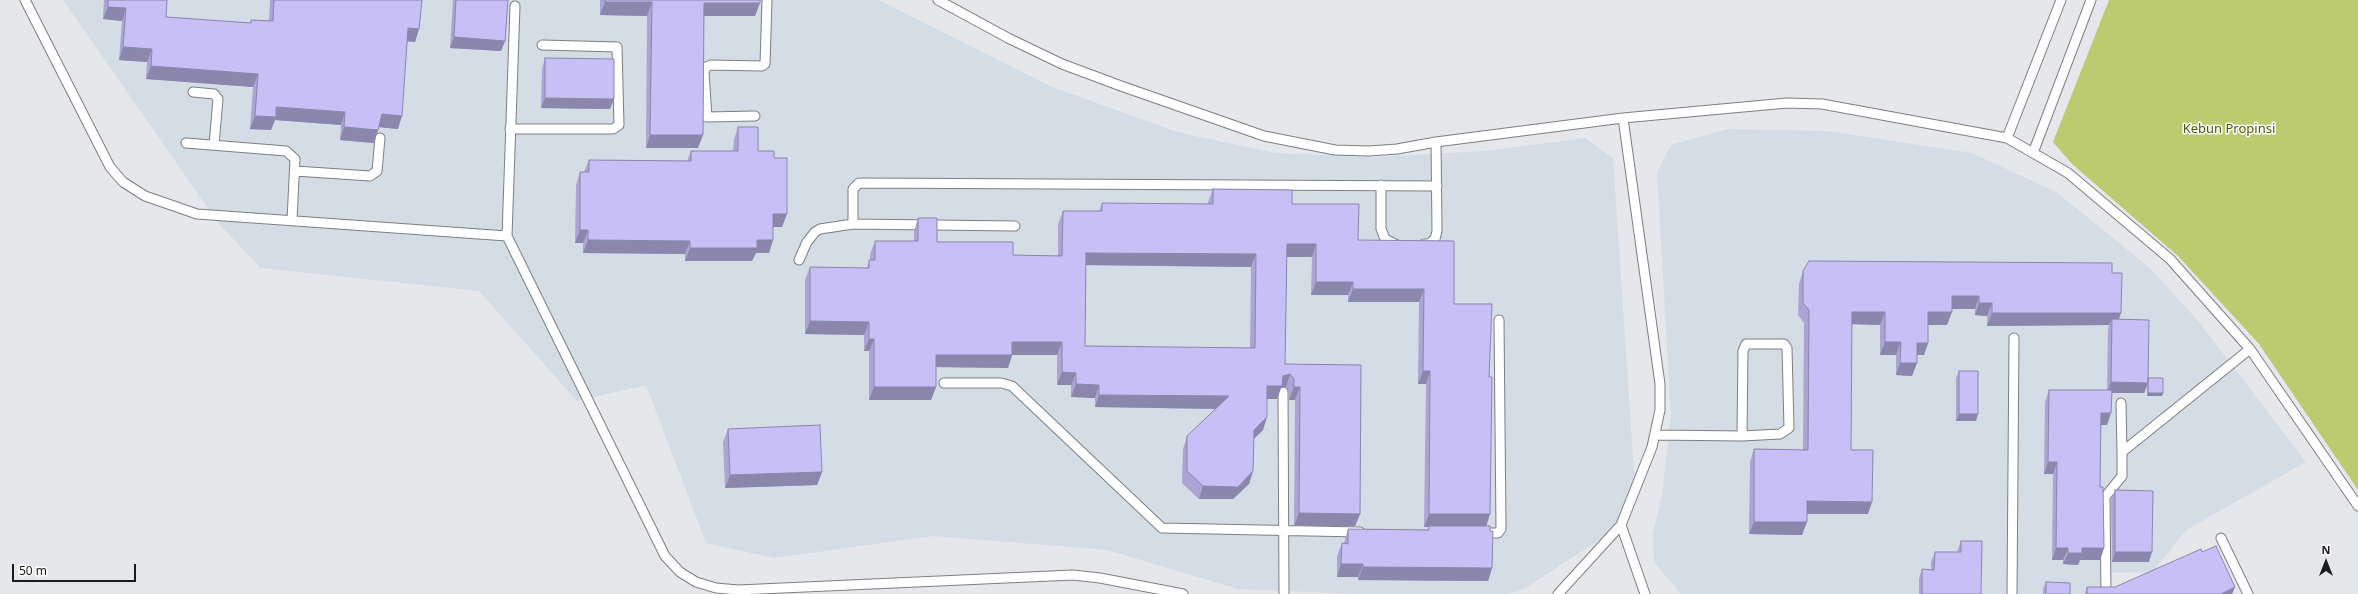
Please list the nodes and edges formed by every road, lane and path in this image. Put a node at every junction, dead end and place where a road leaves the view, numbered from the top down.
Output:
1 (25, 0) edge
2 (766, 0) edge
3 (938, 0) edge
4 (2061, 0) edge
5 (2091, 0) edge
6 (515, 6) dead end
7 (542, 46) dead end
8 (193, 92) dead end
9 (755, 116) dead end
10 (1623, 118) junction
11 (510, 130) junction
12 (380, 138) edge
13 (2007, 138) junction
14 (1436, 142) junction
15 (186, 143) dead end
16 (214, 145) junction
17 (2033, 152) junction
18 (295, 171) junction
19 (1381, 185) junction
20 (1437, 186) junction
21 (292, 220) junction
22 (853, 224) junction
23 (1015, 226) dead end
24 (507, 236) junction
25 (799, 260) dead end
26 (1499, 320) dead end
27 (2014, 338) dead end
28 (2250, 349) junction
29 (944, 383) dead end
30 (1283, 392) edge
31 (2121, 403) dead end
32 (1655, 435) junction
33 (1742, 436) junction
34 (2122, 452) junction
35 (2358, 506) edge
36 (1621, 525) junction
37 (1283, 532) junction
38 (1370, 532) edge
39 (1474, 533) edge
40 (2222, 538) dead end
41 (1183, 594) edge
42 (1284, 594) edge
43 (1558, 594) edge
44 (1645, 594) edge
45 (2012, 594) edge
46 (2106, 594) edge
47 (2248, 594) edge

1 - 21 lane
2 - 9 lane
3 - 14 lane
4 - 13 lane
5 - 17 lane
6 - 11 lane
7 - 11 lane
8 - 16 lane
10 - 13 lane
10 - 14 lane
10 - 32 lane
11 - 24 lane
12 - 18 lane
13 - 17 lane
14 - 20 lane
15 - 16 lane
16 - 18 lane
17 - 28 lane
18 - 21 lane
19 - 20 lane
19 - 20 lane
19 - 22 lane
21 - 24 lane
22 - 23 lane
22 - 25 lane
24 - 41 lane
26 - 39 lane
27 - 45 lane
28 - 34 lane
28 - 35 lane
29 - 37 lane
30 - 37 lane
31 - 34 lane
32 - 33 lane
32 - 36 lane
33 - 33 lane
34 - 46 lane
36 - 43 lane
36 - 44 lane
37 - 38 lane
37 - 42 lane
40 - 47 lane

